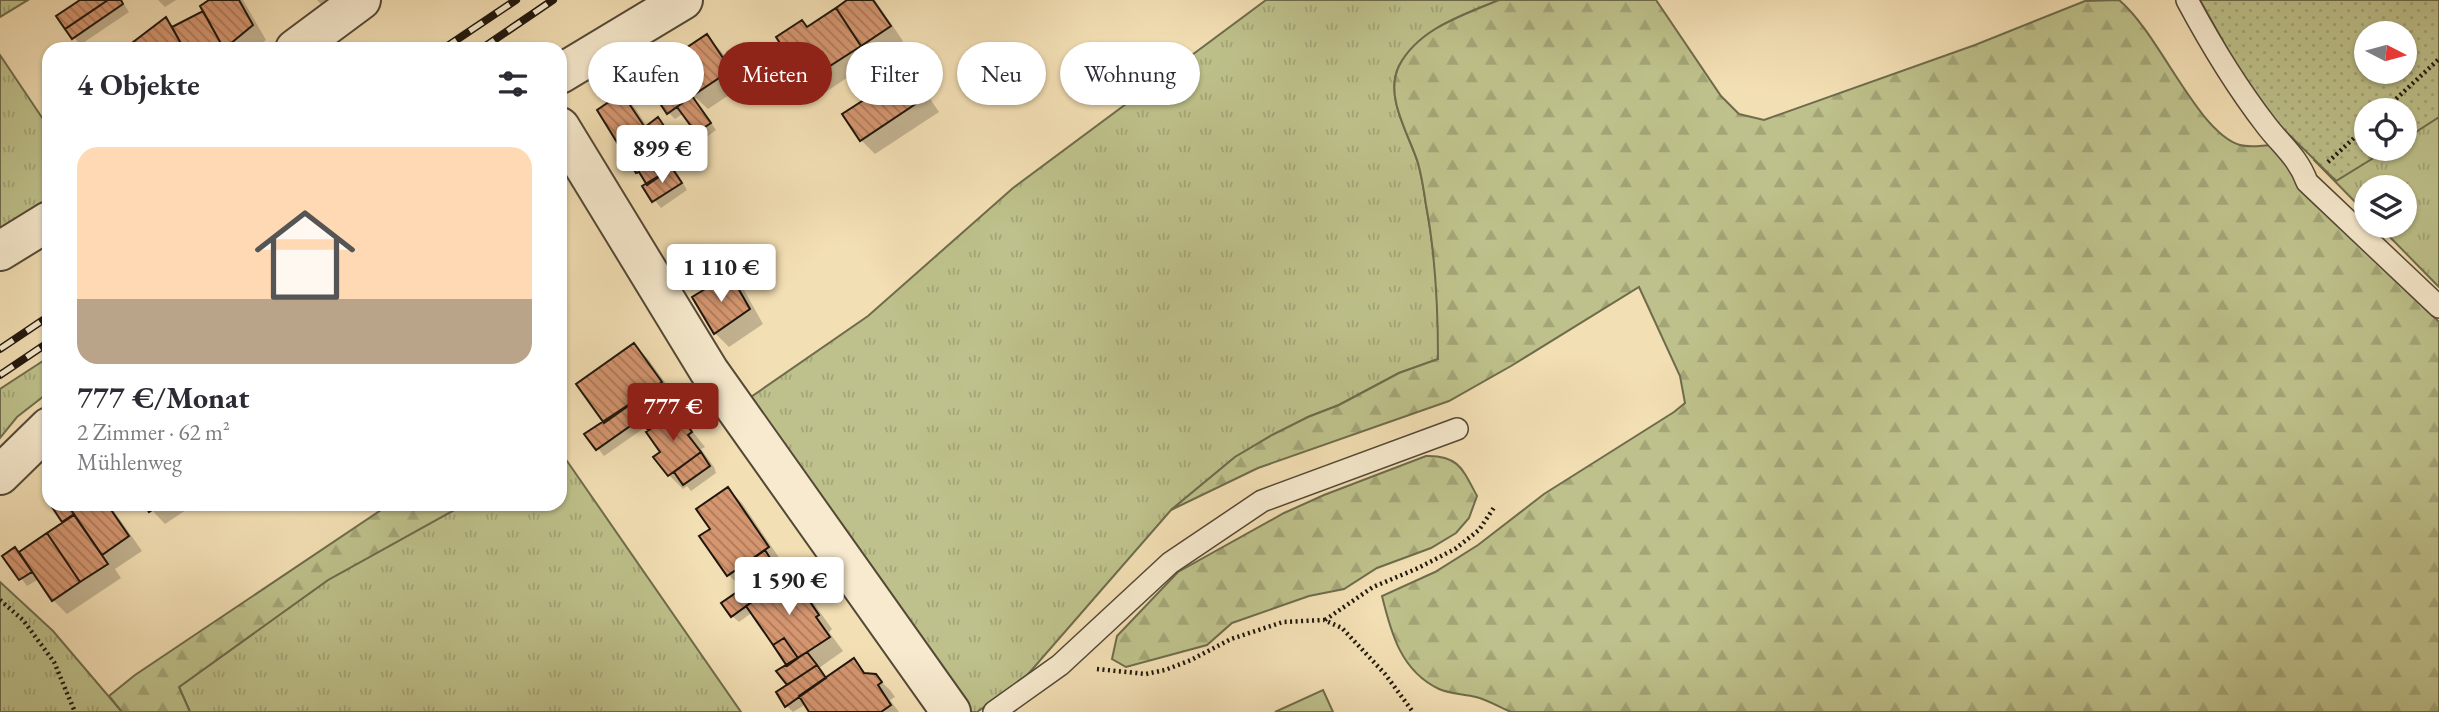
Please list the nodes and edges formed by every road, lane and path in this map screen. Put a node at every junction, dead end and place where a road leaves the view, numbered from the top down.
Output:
1 (361, 0) edge
2 (682, 0) edge
3 (2187, 0) edge
4 (304, 42) edge
5 (2439, 59) edge
6 (567, 70) edge
7 (2397, 98) edge
8 (567, 138) edge
9 (2354, 138) edge
10 (2307, 182) junction
11 (42, 226) edge
12 (0, 251) edge
13 (2439, 307) edge
14 (1457, 429) dead end
15 (42, 434) edge
16 (0, 475) edge
17 (1495, 506) dead end
18 (0, 600) edge
19 (1324, 620) junction
20 (1060, 665) junction
21 (75, 712) edge
22 (951, 712) edge
23 (994, 712) edge
24 (1413, 712) edge

1 - 4 street
2 - 6 street
3 - 10 lane
5 - 7 path
8 - 22 street
9 - 10 path
10 - 13 lane
11 - 12 street
14 - 20 lane
15 - 16 street
17 - 19 path
18 - 21 path
19 - 20 path
19 - 24 path
20 - 23 lane

